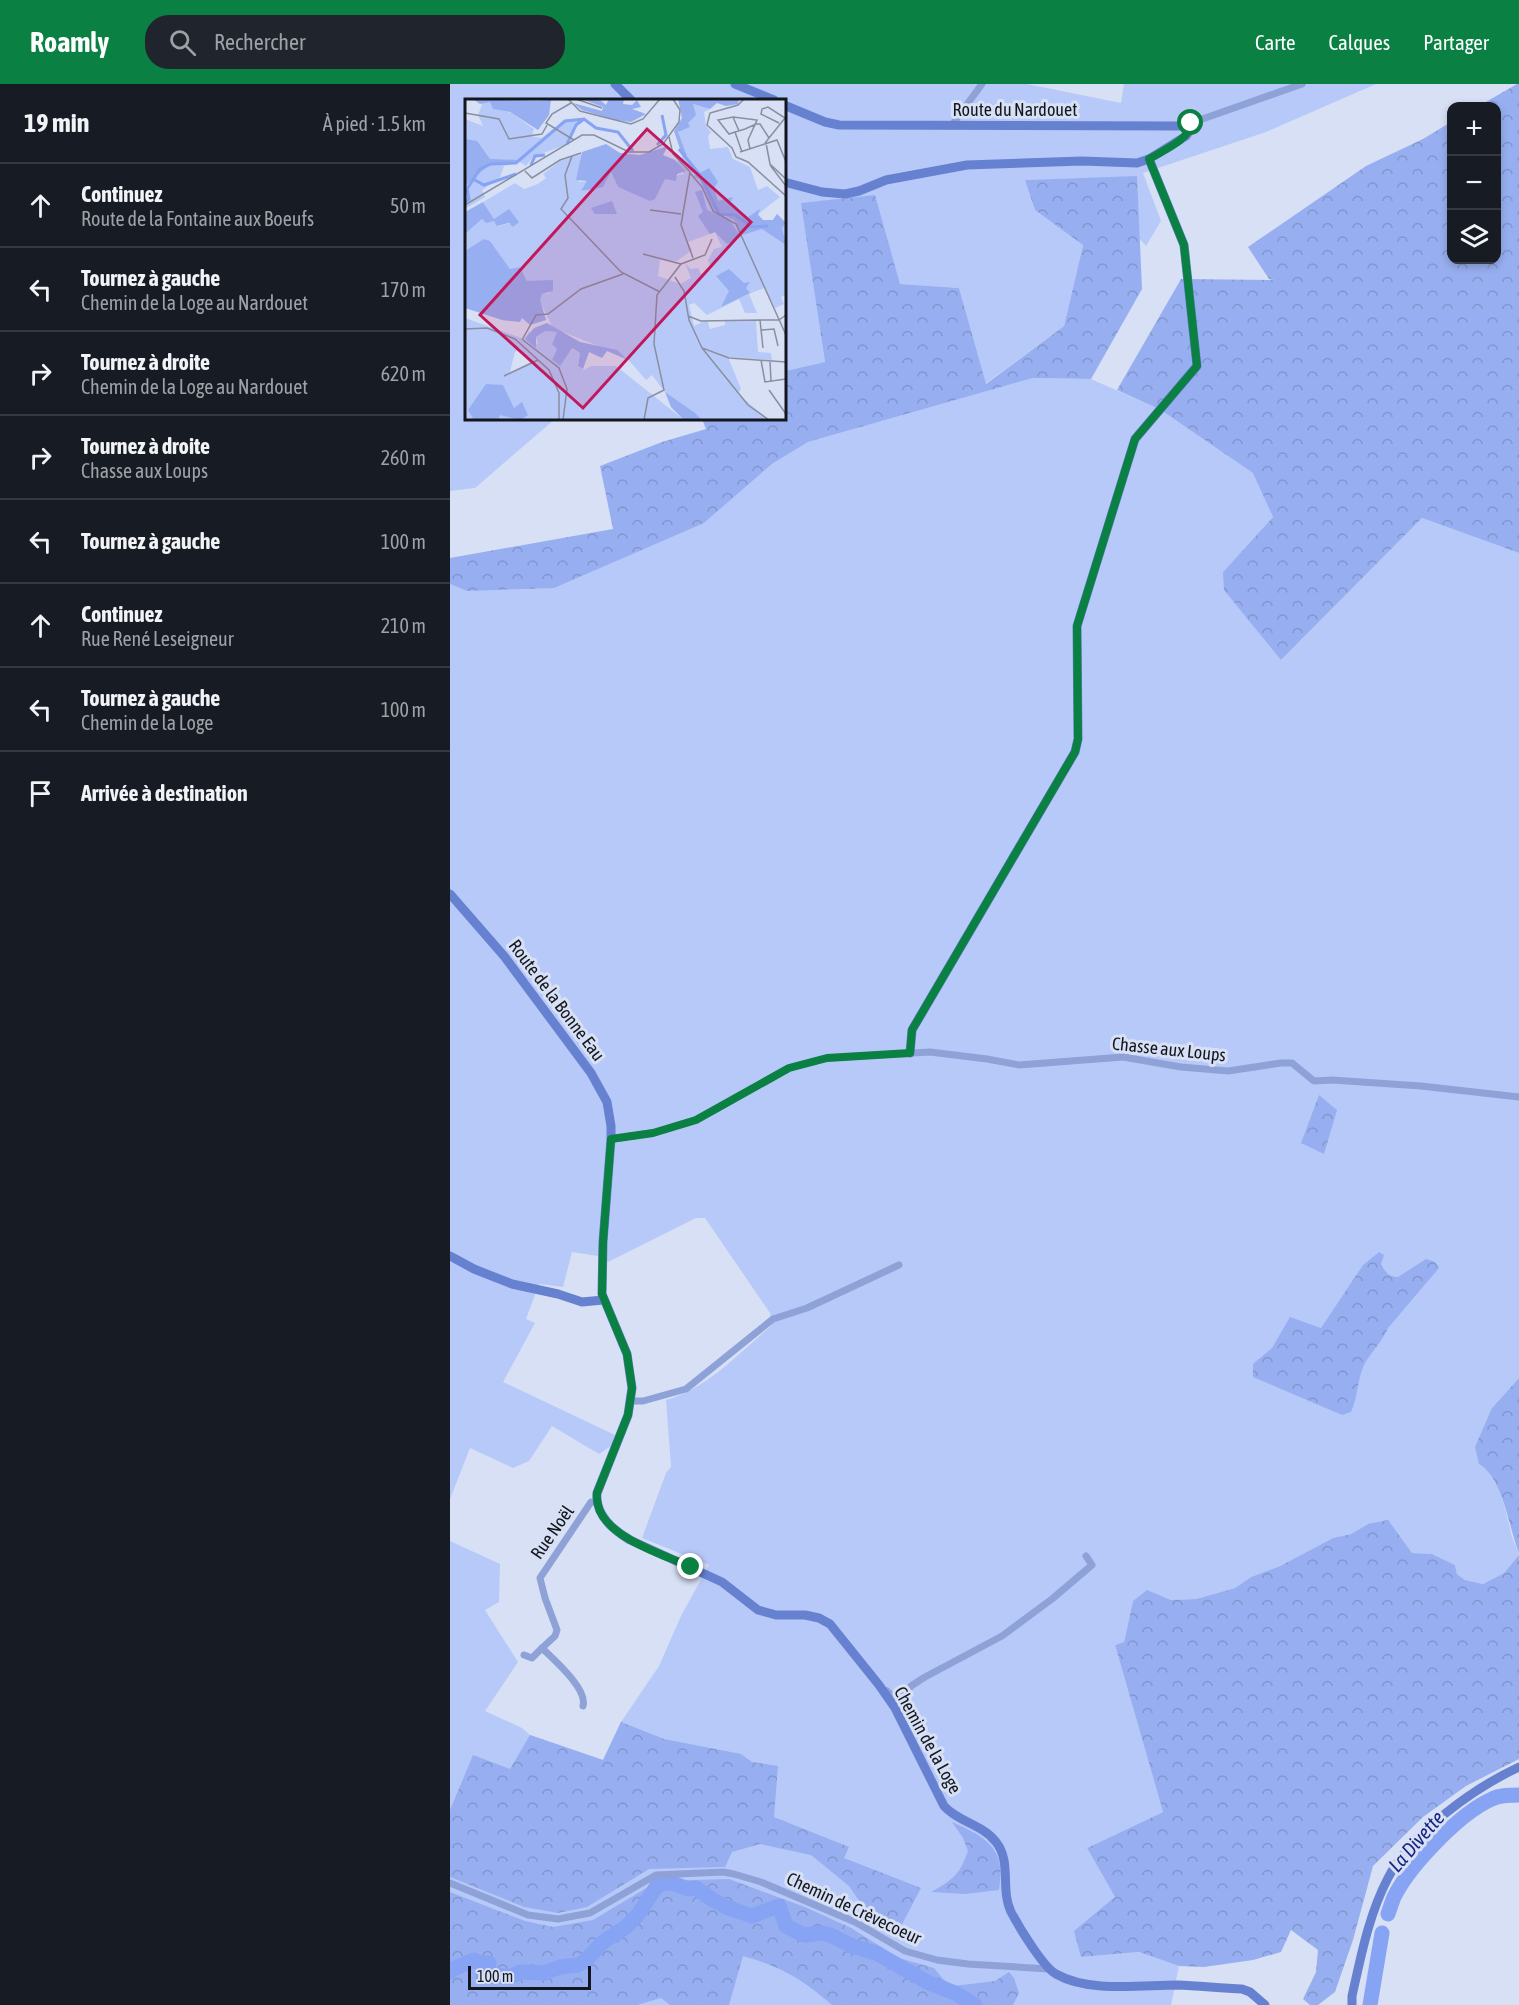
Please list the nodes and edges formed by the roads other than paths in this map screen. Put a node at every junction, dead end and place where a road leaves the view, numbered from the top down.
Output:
1 (615, 84) edge
2 (735, 84) edge
3 (982, 84) edge
4 (1302, 84) edge
5 (630, 99) edge
6 (772, 99) edge
7 (786, 106) edge
8 (1191, 123) junction
9 (952, 125) junction
10 (1149, 159) junction
11 (786, 183) edge
12 (450, 894) edge
13 (910, 1053) junction
14 (1519, 1096) edge
15 (611, 1139) junction
16 (450, 1256) edge
17 (899, 1265) dead end
18 (603, 1300) junction
19 (631, 1401) junction
20 (596, 1502) junction
21 (1086, 1556) dead end
22 (542, 1648) junction
23 (524, 1655) dead end
24 (879, 1685) junction
25 (583, 1706) dead end
26 (1519, 1767) edge
27 (450, 1883) edge
28 (1049, 1969) junction
29 (1265, 2005) edge
30 (1352, 2005) edge

1 - 5 street
2 - 6 street
3 - 9 street
4 - 8 street, Route du Nardouet
7 - 9 street, Route du Nardouet
8 - 9 street, Route du Nardouet
8 - 10 street
10 - 11 street
10 - 13 street
12 - 15 street, Route de la Bonne Eau
13 - 14 street, Chasse aux Loups
13 - 15 street, Chasse aux Loups
15 - 18 street, Route de la Bonne Eau
16 - 18 street
17 - 19 street
18 - 19 street
19 - 20 street
20 - 22 street, Rue Noël
20 - 24 street, Chemin de la Loge
21 - 24 street
22 - 23 street
22 - 25 street
24 - 28 street, Chemin de la Loge
26 - 30 street
27 - 28 street, Chemin de Crèvecoeur
28 - 29 street

